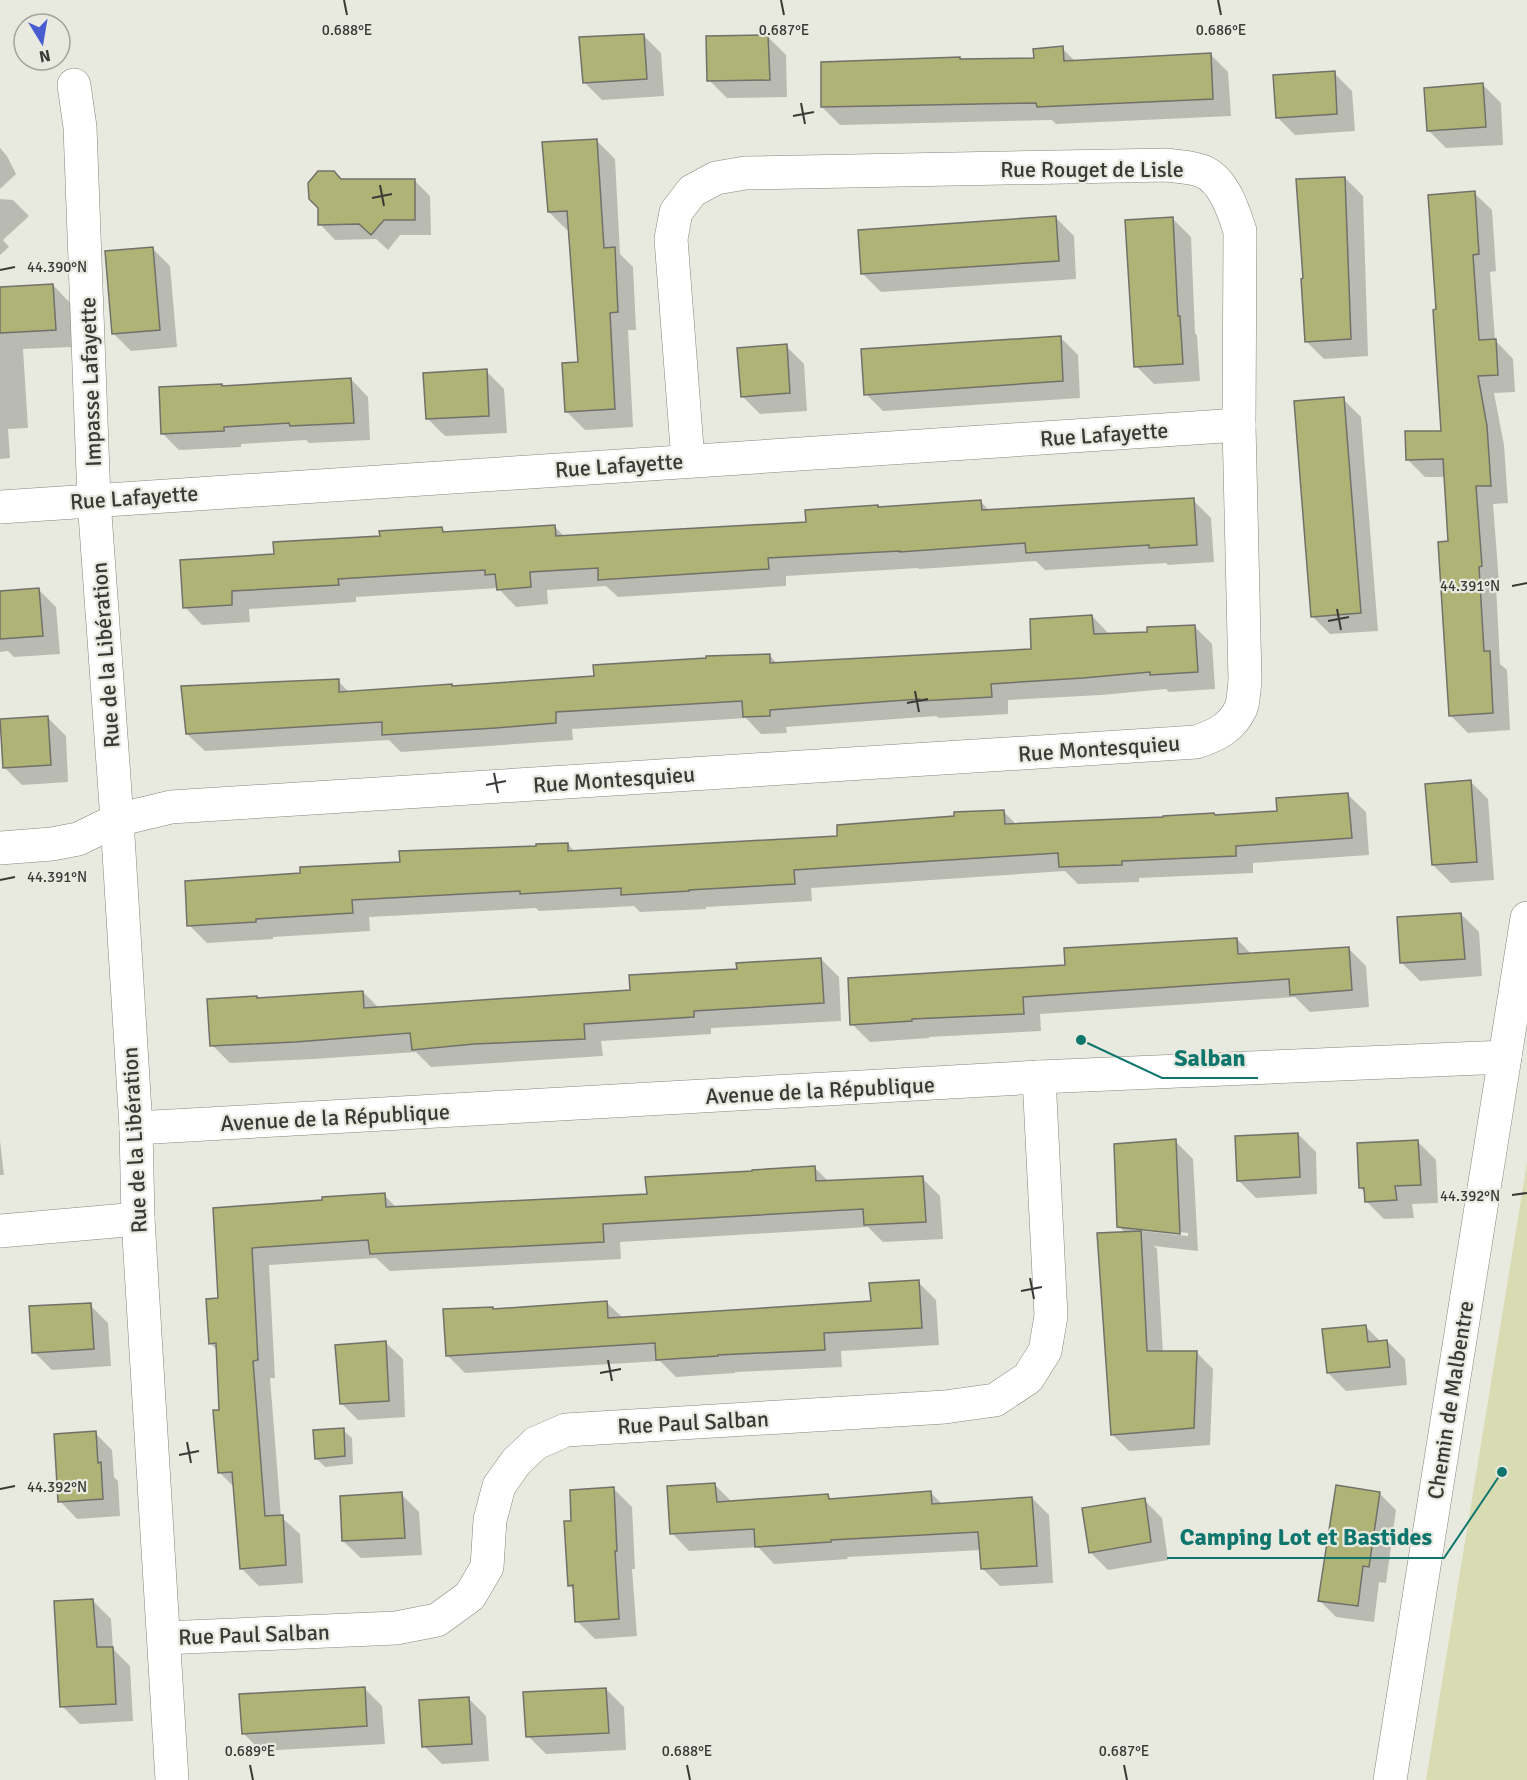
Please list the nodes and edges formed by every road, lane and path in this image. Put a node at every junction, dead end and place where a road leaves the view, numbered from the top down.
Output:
1 (74, 86) dead end
2 (1239, 425) junction
3 (688, 460) junction
4 (94, 500) junction
5 (0, 507) edge
6 (1229, 725) joint
7 (117, 820) junction
8 (0, 848) edge
9 (1527, 918) edge
10 (1505, 1057) junction
11 (1039, 1077) junction
12 (136, 1128) junction
13 (138, 1219) junction
14 (0, 1231) edge
15 (164, 1638) junction
16 (172, 1780) edge
17 (1390, 1780) edge

1 - 4 street, Impasse Lafayette
2 - 3 street, Rue Lafayette
2 - 3 street, Rue Rouget de Lisle
2 - 6 street, Rue Rouget de Lisle
3 - 4 street, Rue Lafayette
4 - 5 street, Rue Lafayette
4 - 7 street, Rue de la Libération
6 - 7 street, Rue Montesquieu
7 - 8 street, Rue Montesquieu
7 - 12 street, Rue de la Libération
9 - 10 street, Chemin de Malbentre
10 - 11 street, Avenue de la République
10 - 17 street, Chemin de Malbentre
11 - 12 street, Avenue de la République
11 - 15 street, Rue Paul Salban
12 - 13 street, Rue de la Libération
13 - 14 street
13 - 15 street, Rue de la Libération
15 - 16 street, Rue de la Libération

